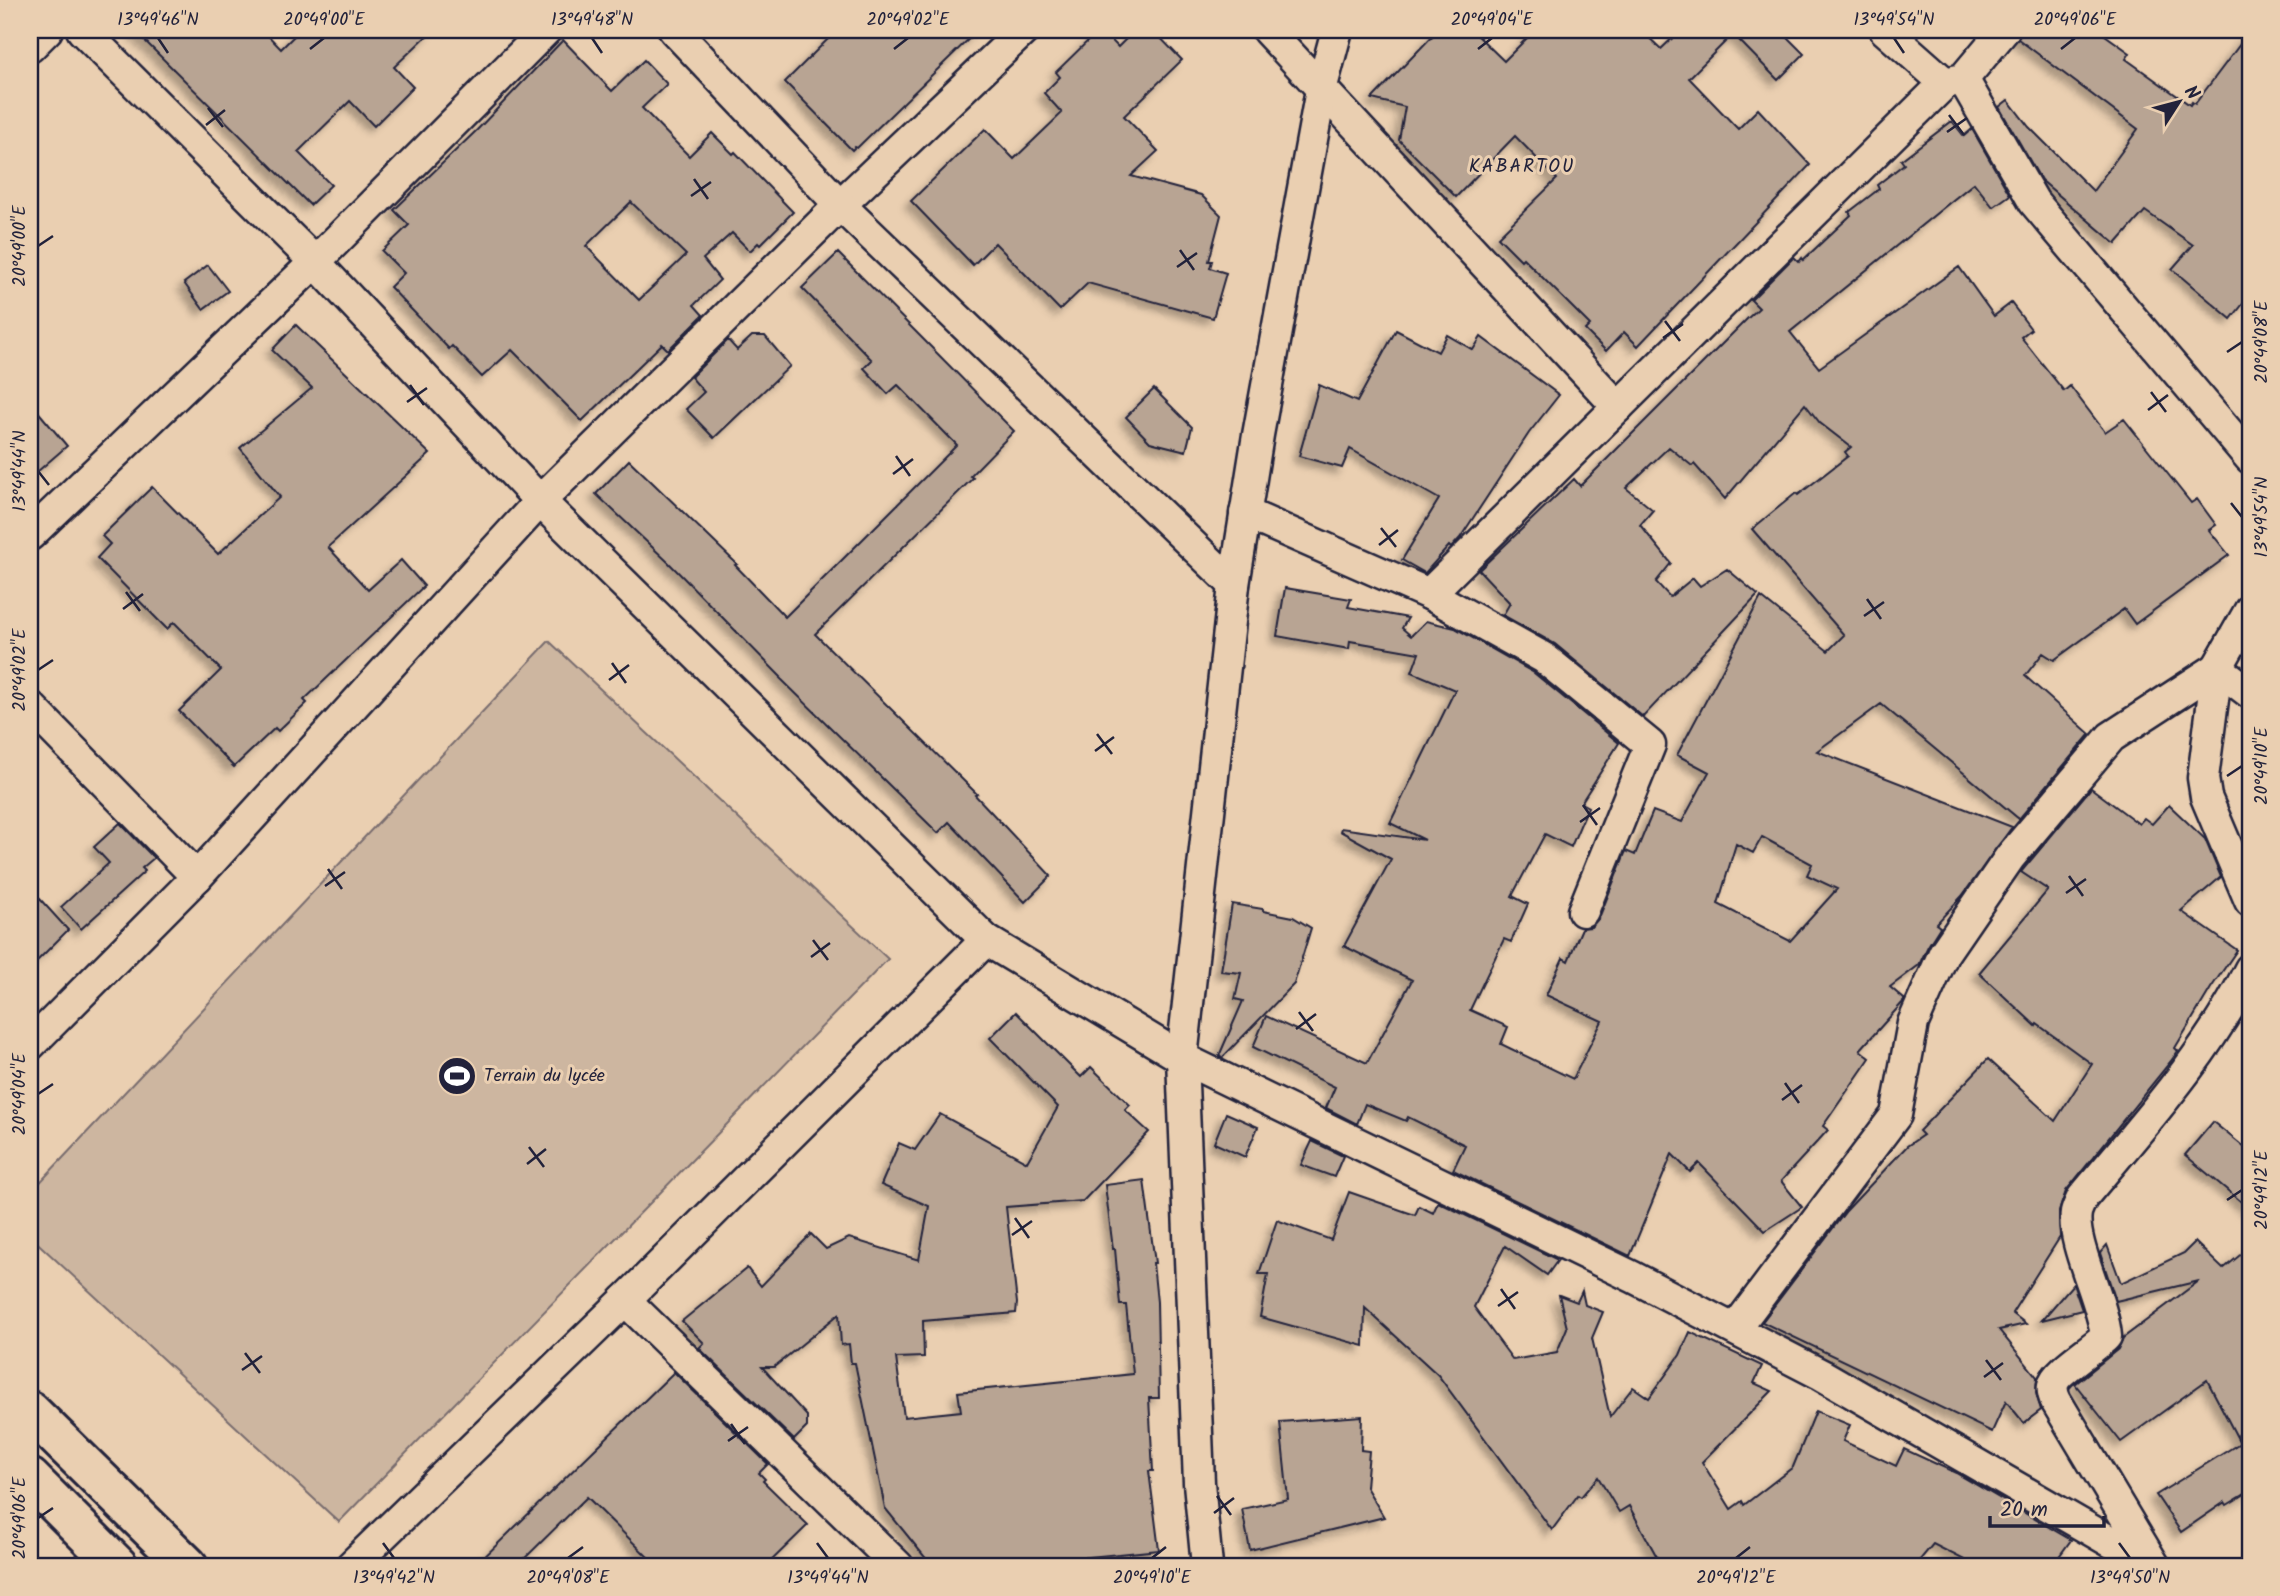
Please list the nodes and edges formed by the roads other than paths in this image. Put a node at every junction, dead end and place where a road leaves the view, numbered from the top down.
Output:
1 (47, 30) edge
2 (82, 30) edge
3 (546, 30) edge
4 (674, 30) edge
5 (1024, 30) edge
6 (1267, 30) edge
7 (1337, 30) edge
8 (1885, 30) edge
9 (2004, 30) edge
10 (30, 47) edge
11 (1954, 81) junction
12 (1321, 90) junction
13 (840, 205) junction
14 (314, 262) junction
15 (1618, 407) junction
16 (2250, 458) edge
17 (540, 501) junction
18 (1245, 513) junction
19 (30, 535) edge
20 (1234, 586) junction
21 (1429, 594) junction
22 (2250, 610) edge
23 (2217, 668) junction
24 (2250, 693) edge
25 (30, 706) edge
26 (197, 877) junction
27 (2250, 901) edge
28 (1583, 911) dead end
29 (986, 940) junction
30 (2250, 969) edge
31 (30, 1045) edge
32 (1182, 1058) junction
33 (625, 1300) junction
34 (1735, 1329) junction
35 (30, 1411) edge
36 (30, 1478) edge
37 (118, 1566) edge
38 (188, 1566) edge
39 (351, 1566) edge
40 (898, 1566) edge
41 (1207, 1566) edge
42 (2154, 1566) edge

1 - 10 street
2 - 14 street
3 - 14 street
4 - 13 street
5 - 13 street
6 - 12 street
7 - 12 street
8 - 11 street
9 - 11 street
11 - 15 street
11 - 16 street
12 - 15 street
12 - 18 street
13 - 17 street
13 - 20 street
14 - 17 street
14 - 19 street
15 - 21 street
17 - 26 street
17 - 29 street
18 - 20 street
18 - 21 street
20 - 32 street
21 - 28 street
22 - 23 street
23 - 24 street
23 - 27 street
23 - 34 street
25 - 26 street
26 - 31 street
29 - 32 street
29 - 33 street
30 - 42 street
32 - 34 street
32 - 41 street
33 - 39 street
33 - 40 street
34 - 42 street
35 - 38 highway
36 - 37 highway

